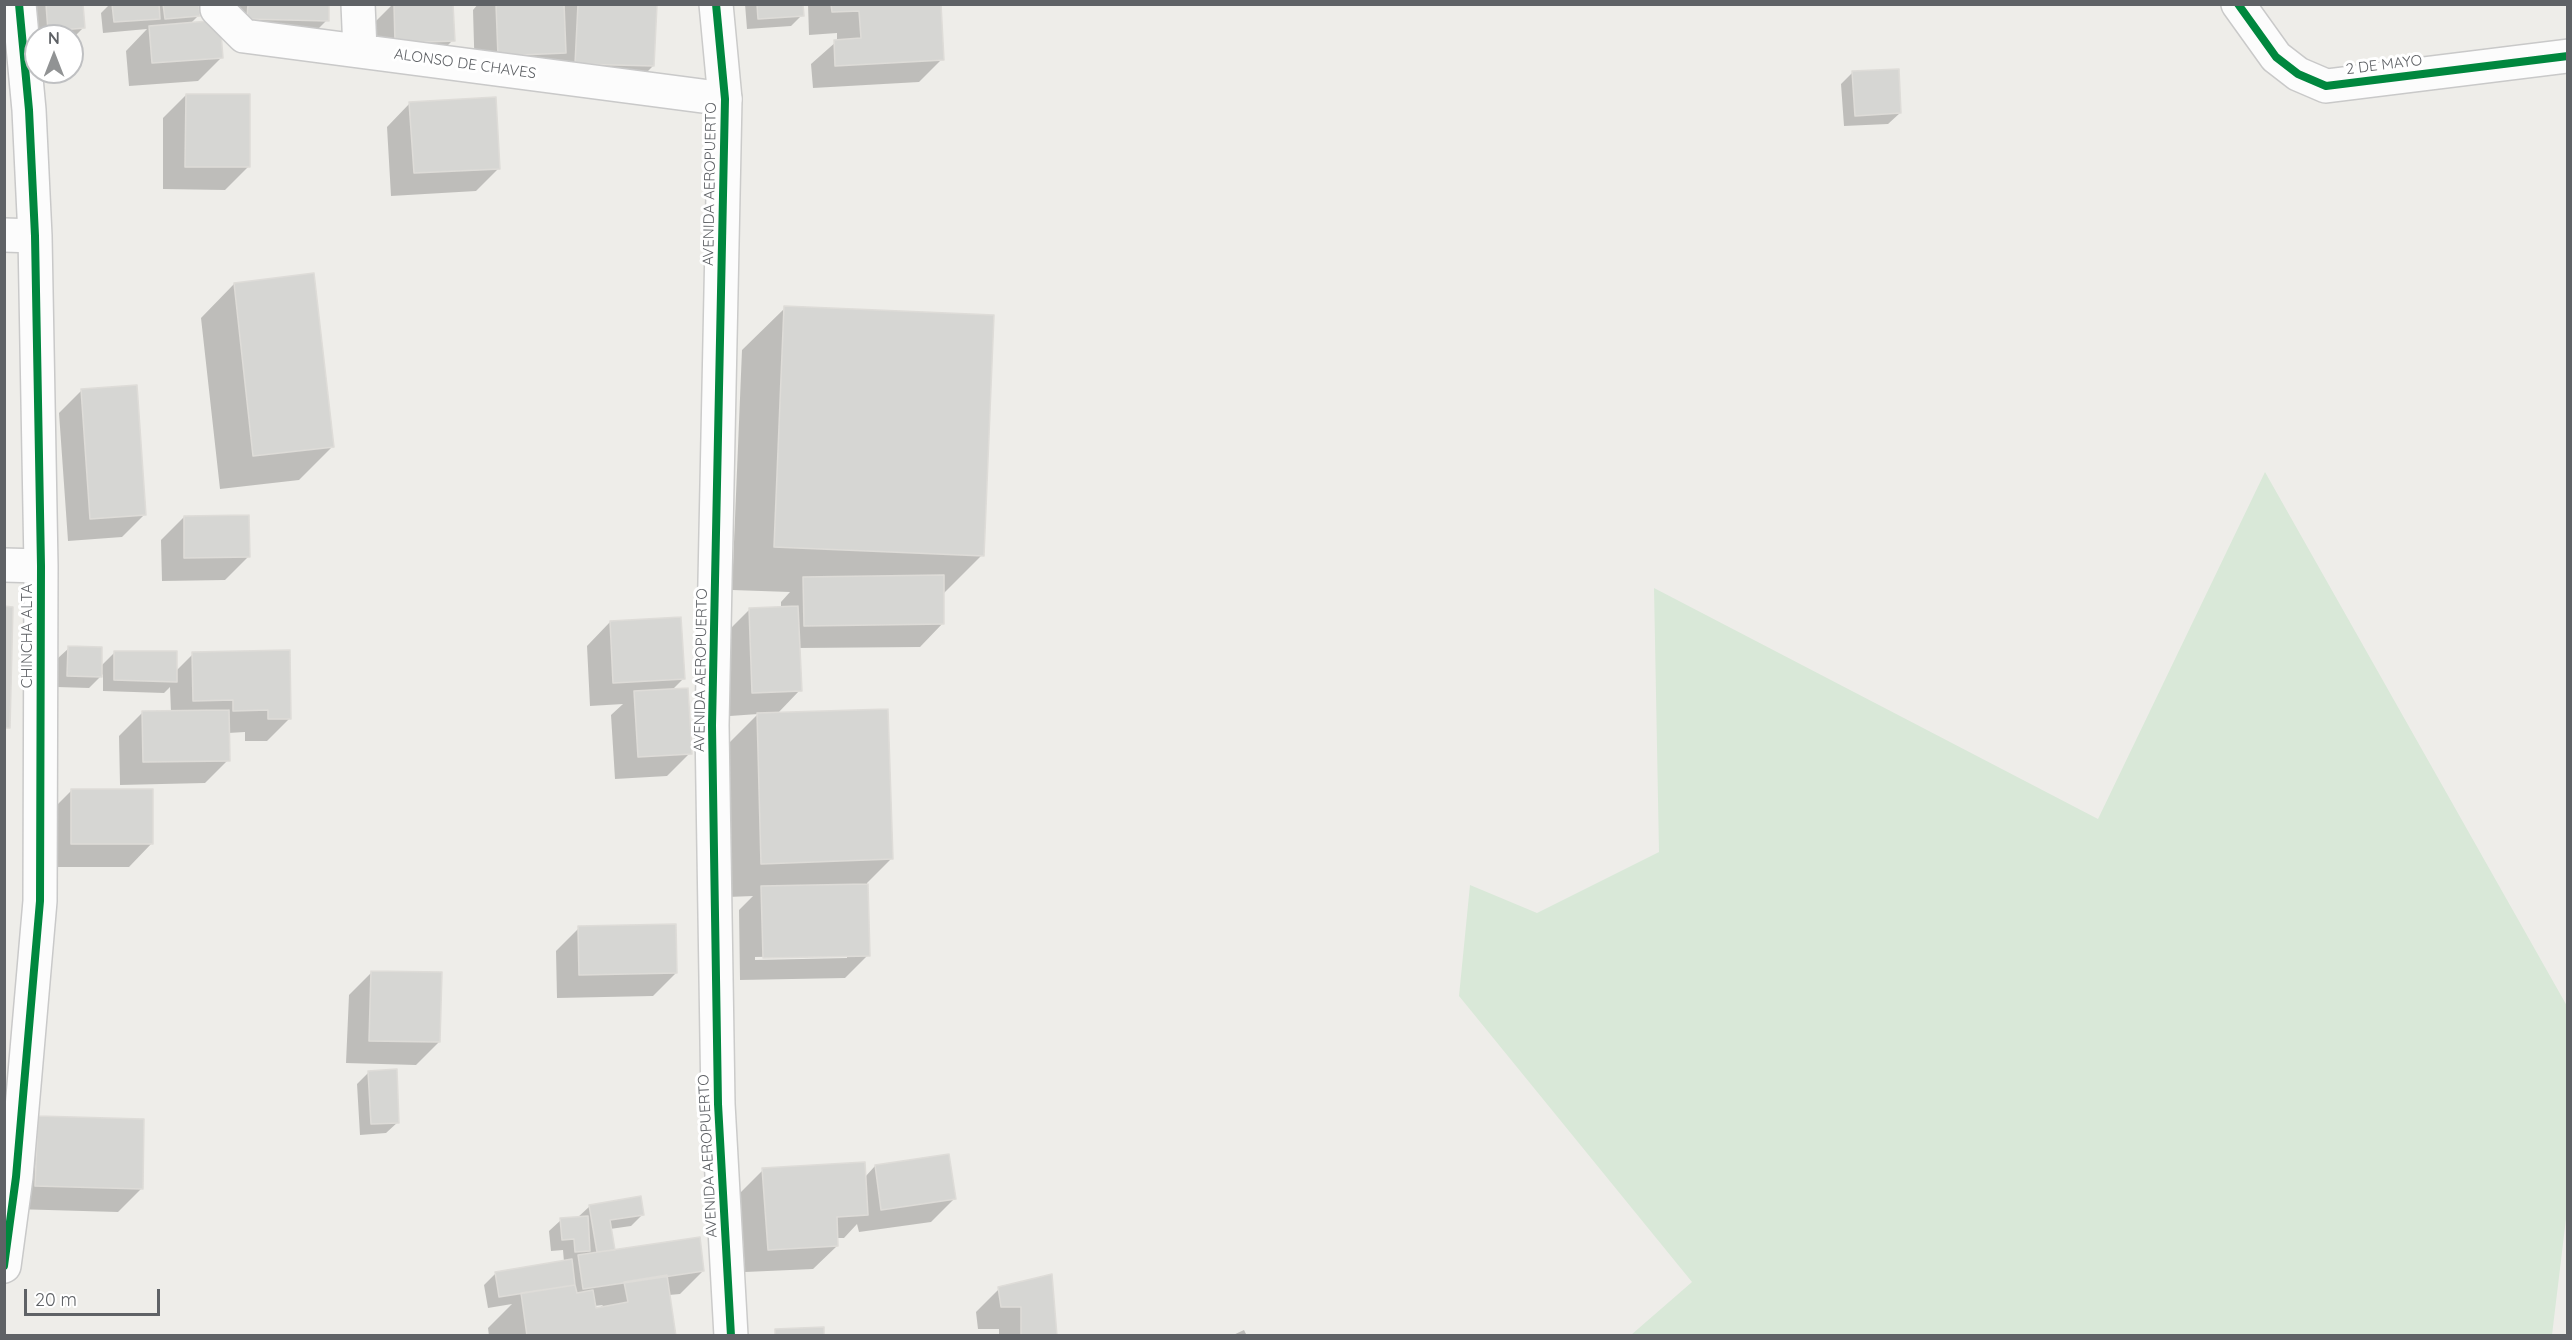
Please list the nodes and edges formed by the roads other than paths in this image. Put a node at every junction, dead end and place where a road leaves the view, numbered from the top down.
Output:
1 (19, 4) edge
2 (358, 4) edge
3 (716, 4) edge
4 (2238, 4) edge
5 (217, 7) edge
6 (360, 50) junction
7 (2568, 56) edge
8 (725, 99) junction
9 (20, 235) edge
10 (4, 565) edge
11 (41, 566) junction
12 (4, 1266) edge
13 (731, 1335) edge

1 - 9 street, CHINCHA ALTA
2 - 6 street
3 - 8 street, AVENIDA AEROPUERTO
4 - 7 street, 2 DE MAYO
5 - 6 street, ALONSO DE CHAVES
6 - 8 street, ALONSO DE CHAVES
8 - 13 street, AVENIDA AEROPUERTO
9 - 11 street, CHINCHA ALTA
10 - 11 street
11 - 12 street, CHINCHA ALTA

